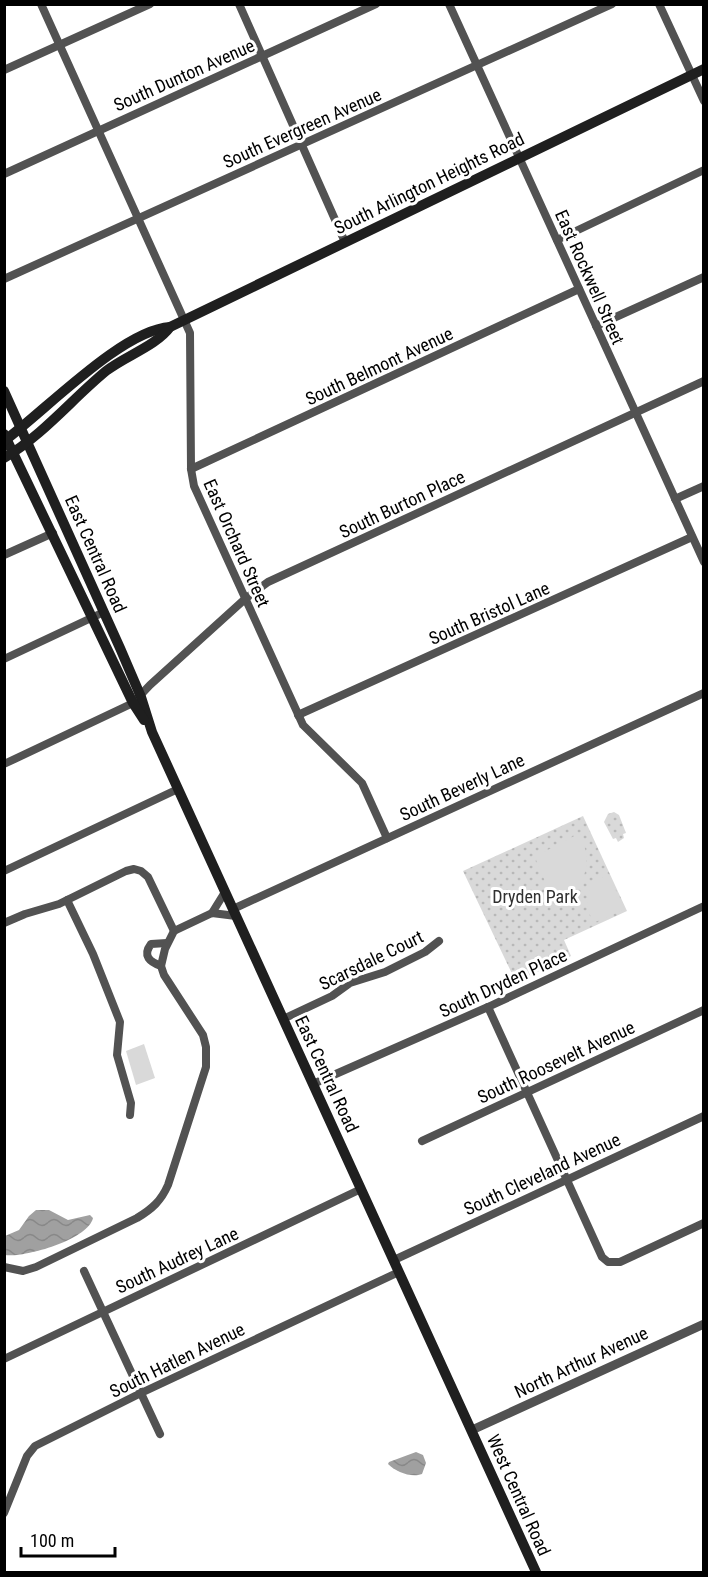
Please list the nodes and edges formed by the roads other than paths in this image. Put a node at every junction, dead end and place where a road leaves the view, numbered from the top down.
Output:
1 (42, 4) edge
2 (150, 4) edge
3 (239, 4) edge
4 (376, 4) edge
5 (449, 4) edge
6 (612, 4) edge
7 (659, 4) edge
8 (61, 45) junction
9 (263, 56) junction
10 (477, 66) junction
11 (704, 69) edge
12 (4, 70) edge
13 (692, 75) junction
14 (704, 100) edge
15 (99, 130) junction
16 (302, 144) junction
17 (519, 158) junction
18 (704, 170) edge
19 (4, 174) edge
20 (140, 218) junction
21 (557, 240) junction
22 (345, 242) junction
23 (704, 277) edge
24 (4, 279) edge
25 (579, 289) junction
26 (183, 320) junction
27 (596, 326) junction
28 (170, 327) junction
29 (704, 381) edge
30 (4, 391) edge
31 (635, 412) junction
32 (21, 427) junction
33 (5, 438) edge
34 (28, 441) junction
35 (9, 455) edge
36 (191, 469) junction
37 (704, 486) edge
38 (675, 499) junction
39 (53, 533) junction
40 (692, 537) junction
41 (4, 555) edge
42 (704, 562) edge
43 (245, 599) junction
44 (104, 612) junction
45 (93, 618) junction
46 (4, 659) edge
47 (704, 693) edge
48 (137, 700) junction
49 (298, 715) junction
50 (4, 764) edge
51 (178, 789) junction
52 (387, 838) junction
53 (4, 871) edge
54 (225, 892) junction
55 (67, 900) junction
56 (704, 906) edge
57 (234, 912) junction
58 (212, 913) junction
59 (4, 923) edge
60 (174, 932) junction
61 (439, 942) dead end
62 (167, 943) junction
63 (161, 966) junction
64 (488, 1007) junction
65 (704, 1011) edge
66 (284, 1019) junction
67 (314, 1084) junction
68 (527, 1092) junction
69 (130, 1115) dead end
70 (704, 1116) edge
71 (422, 1141) dead end
72 (566, 1179) junction
73 (362, 1189) junction
74 (704, 1223) edge
75 (394, 1260) junction
76 (4, 1267) edge
77 (84, 1271) dead end
78 (399, 1272) junction
79 (103, 1312) junction
80 (704, 1324) edge
81 (4, 1359) edge
82 (141, 1393) junction
83 (472, 1430) junction
84 (160, 1434) dead end
85 (4, 1513) edge
86 (536, 1572) edge

1 - 8 street, East Orchard Street
2 - 8 street
3 - 9 street
4 - 9 street, South Dunton Avenue
5 - 10 street, East Rockwell Street
6 - 10 street, South Evergreen Avenue
7 - 13 street
8 - 12 street
8 - 15 street, East Orchard Street
9 - 15 street, South Dunton Avenue
9 - 16 street
10 - 16 street, South Evergreen Avenue
10 - 17 street, East Rockwell Street
11 - 13 main road, South Arlington Heights Road
13 - 14 street
13 - 17 main road, South Arlington Heights Road
15 - 19 street, South Dunton Avenue
15 - 20 street, East Orchard Street
16 - 20 street, South Evergreen Avenue
16 - 22 street
17 - 21 street, East Rockwell Street
17 - 22 main road, South Arlington Heights Road
18 - 21 street
20 - 24 street, South Evergreen Avenue
20 - 26 street, East Orchard Street
21 - 25 street, East Rockwell Street
22 - 26 main road, South Arlington Heights Road
23 - 27 street
25 - 27 street, East Rockwell Street
25 - 36 street, South Belmont Avenue
26 - 28 main road, South Arlington Heights Road
26 - 36 street, East Orchard Street
27 - 31 street, East Rockwell Street
28 - 32 main road, South Arlington Heights Road
28 - 34 main road, South Arlington Heights Road
29 - 31 street, South Burton Place
30 - 32 main road, East Central Road
31 - 38 street, East Rockwell Street
31 - 43 street, South Burton Place
32 - 33 main road, South Arlington Heights Road
32 - 34 main road, East Central Road
33 - 35 main road, East Central Road
34 - 35 main road, South Arlington Heights Road
34 - 44 main road, East Central Road
35 - 39 main road, East Central Road
36 - 43 street, East Orchard Street
37 - 38 street
38 - 40 street, East Rockwell Street
39 - 41 street
39 - 45 main road, East Central Road
40 - 42 street, East Rockwell Street
40 - 49 street, South Bristol Lane
43 - 48 street, South Burton Place
43 - 49 street, East Orchard Street
44 - 45 street
44 - 48 main road, East Central Road
45 - 46 street
45 - 48 main road, East Central Road
47 - 52 street, South Beverly Lane
48 - 50 street
48 - 51 main road, East Central Road
49 - 52 street, East Orchard Street
51 - 53 street
51 - 54 main road, East Central Road
52 - 57 street, South Beverly Lane
54 - 57 main road, East Central Road
54 - 58 street
55 - 59 street
55 - 60 street
55 - 69 street
56 - 64 street, South Dryden Place
57 - 58 street
57 - 66 main road, East Central Road
58 - 60 street
60 - 62 street
61 - 66 street, Scarsdale Court
62 - 63 street
62 - 63 street
63 - 76 street
64 - 67 street, South Dryden Place
64 - 68 street
65 - 68 street, South Roosevelt Avenue
66 - 67 main road, East Central Road
67 - 73 main road, East Central Road
68 - 71 street, South Roosevelt Avenue
68 - 72 street
70 - 72 street, South Cleveland Avenue
72 - 74 street
72 - 75 street, South Cleveland Avenue
73 - 75 main road, East Central Road
73 - 79 street, South Audrey Lane
75 - 78 main road, East Central Road
77 - 79 street
78 - 82 street, South Hatlen Avenue
78 - 83 main road, East Central Road
79 - 81 street, South Audrey Lane
79 - 82 street
80 - 83 street, North Arthur Avenue
82 - 84 street
82 - 85 street, South Hatlen Avenue
83 - 86 main road, West Central Road

